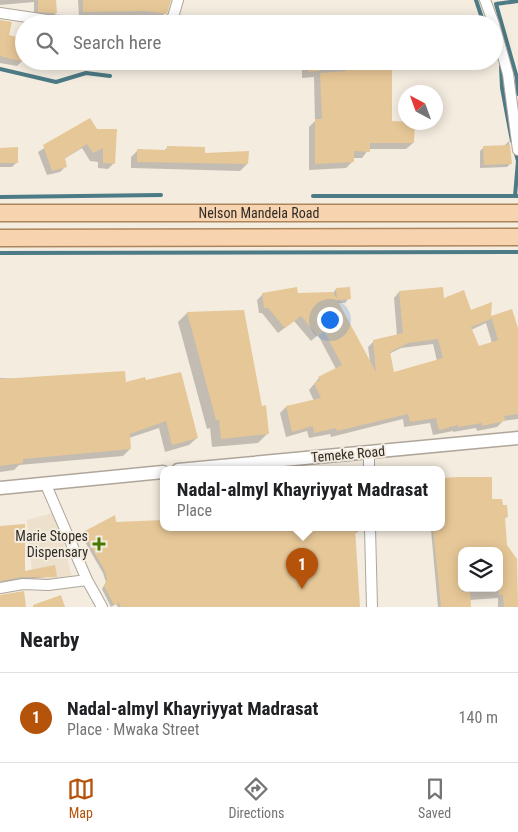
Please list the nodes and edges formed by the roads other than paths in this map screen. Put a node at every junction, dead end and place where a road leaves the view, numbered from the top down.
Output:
1 (178, 0) edge
2 (485, 0) edge
3 (0, 13) edge
4 (15, 15) edge
5 (174, 15) edge
6 (491, 15) edge
7 (503, 56) edge
8 (518, 150) edge
9 (518, 213) edge
10 (0, 214) edge
11 (518, 237) edge
12 (0, 238) edge
13 (518, 438) edge
14 (369, 452) junction
15 (220, 466) edge
16 (369, 466) edge
17 (160, 472) edge
18 (46, 485) junction
19 (0, 488) edge
20 (370, 531) edge
21 (87, 580) junction
22 (0, 588) edge
23 (102, 607) edge
24 (372, 607) edge

1 - 5 street
2 - 6 street
3 - 4 street
7 - 8 street
9 - 10 main road, Nelson Mandela Road
11 - 12 main road, Nelson Mandela Road
13 - 14 street, Temeke Road
14 - 15 street, Temeke Road
14 - 16 street
17 - 18 street
18 - 19 street
18 - 21 street
20 - 24 street
21 - 22 street
21 - 23 street

